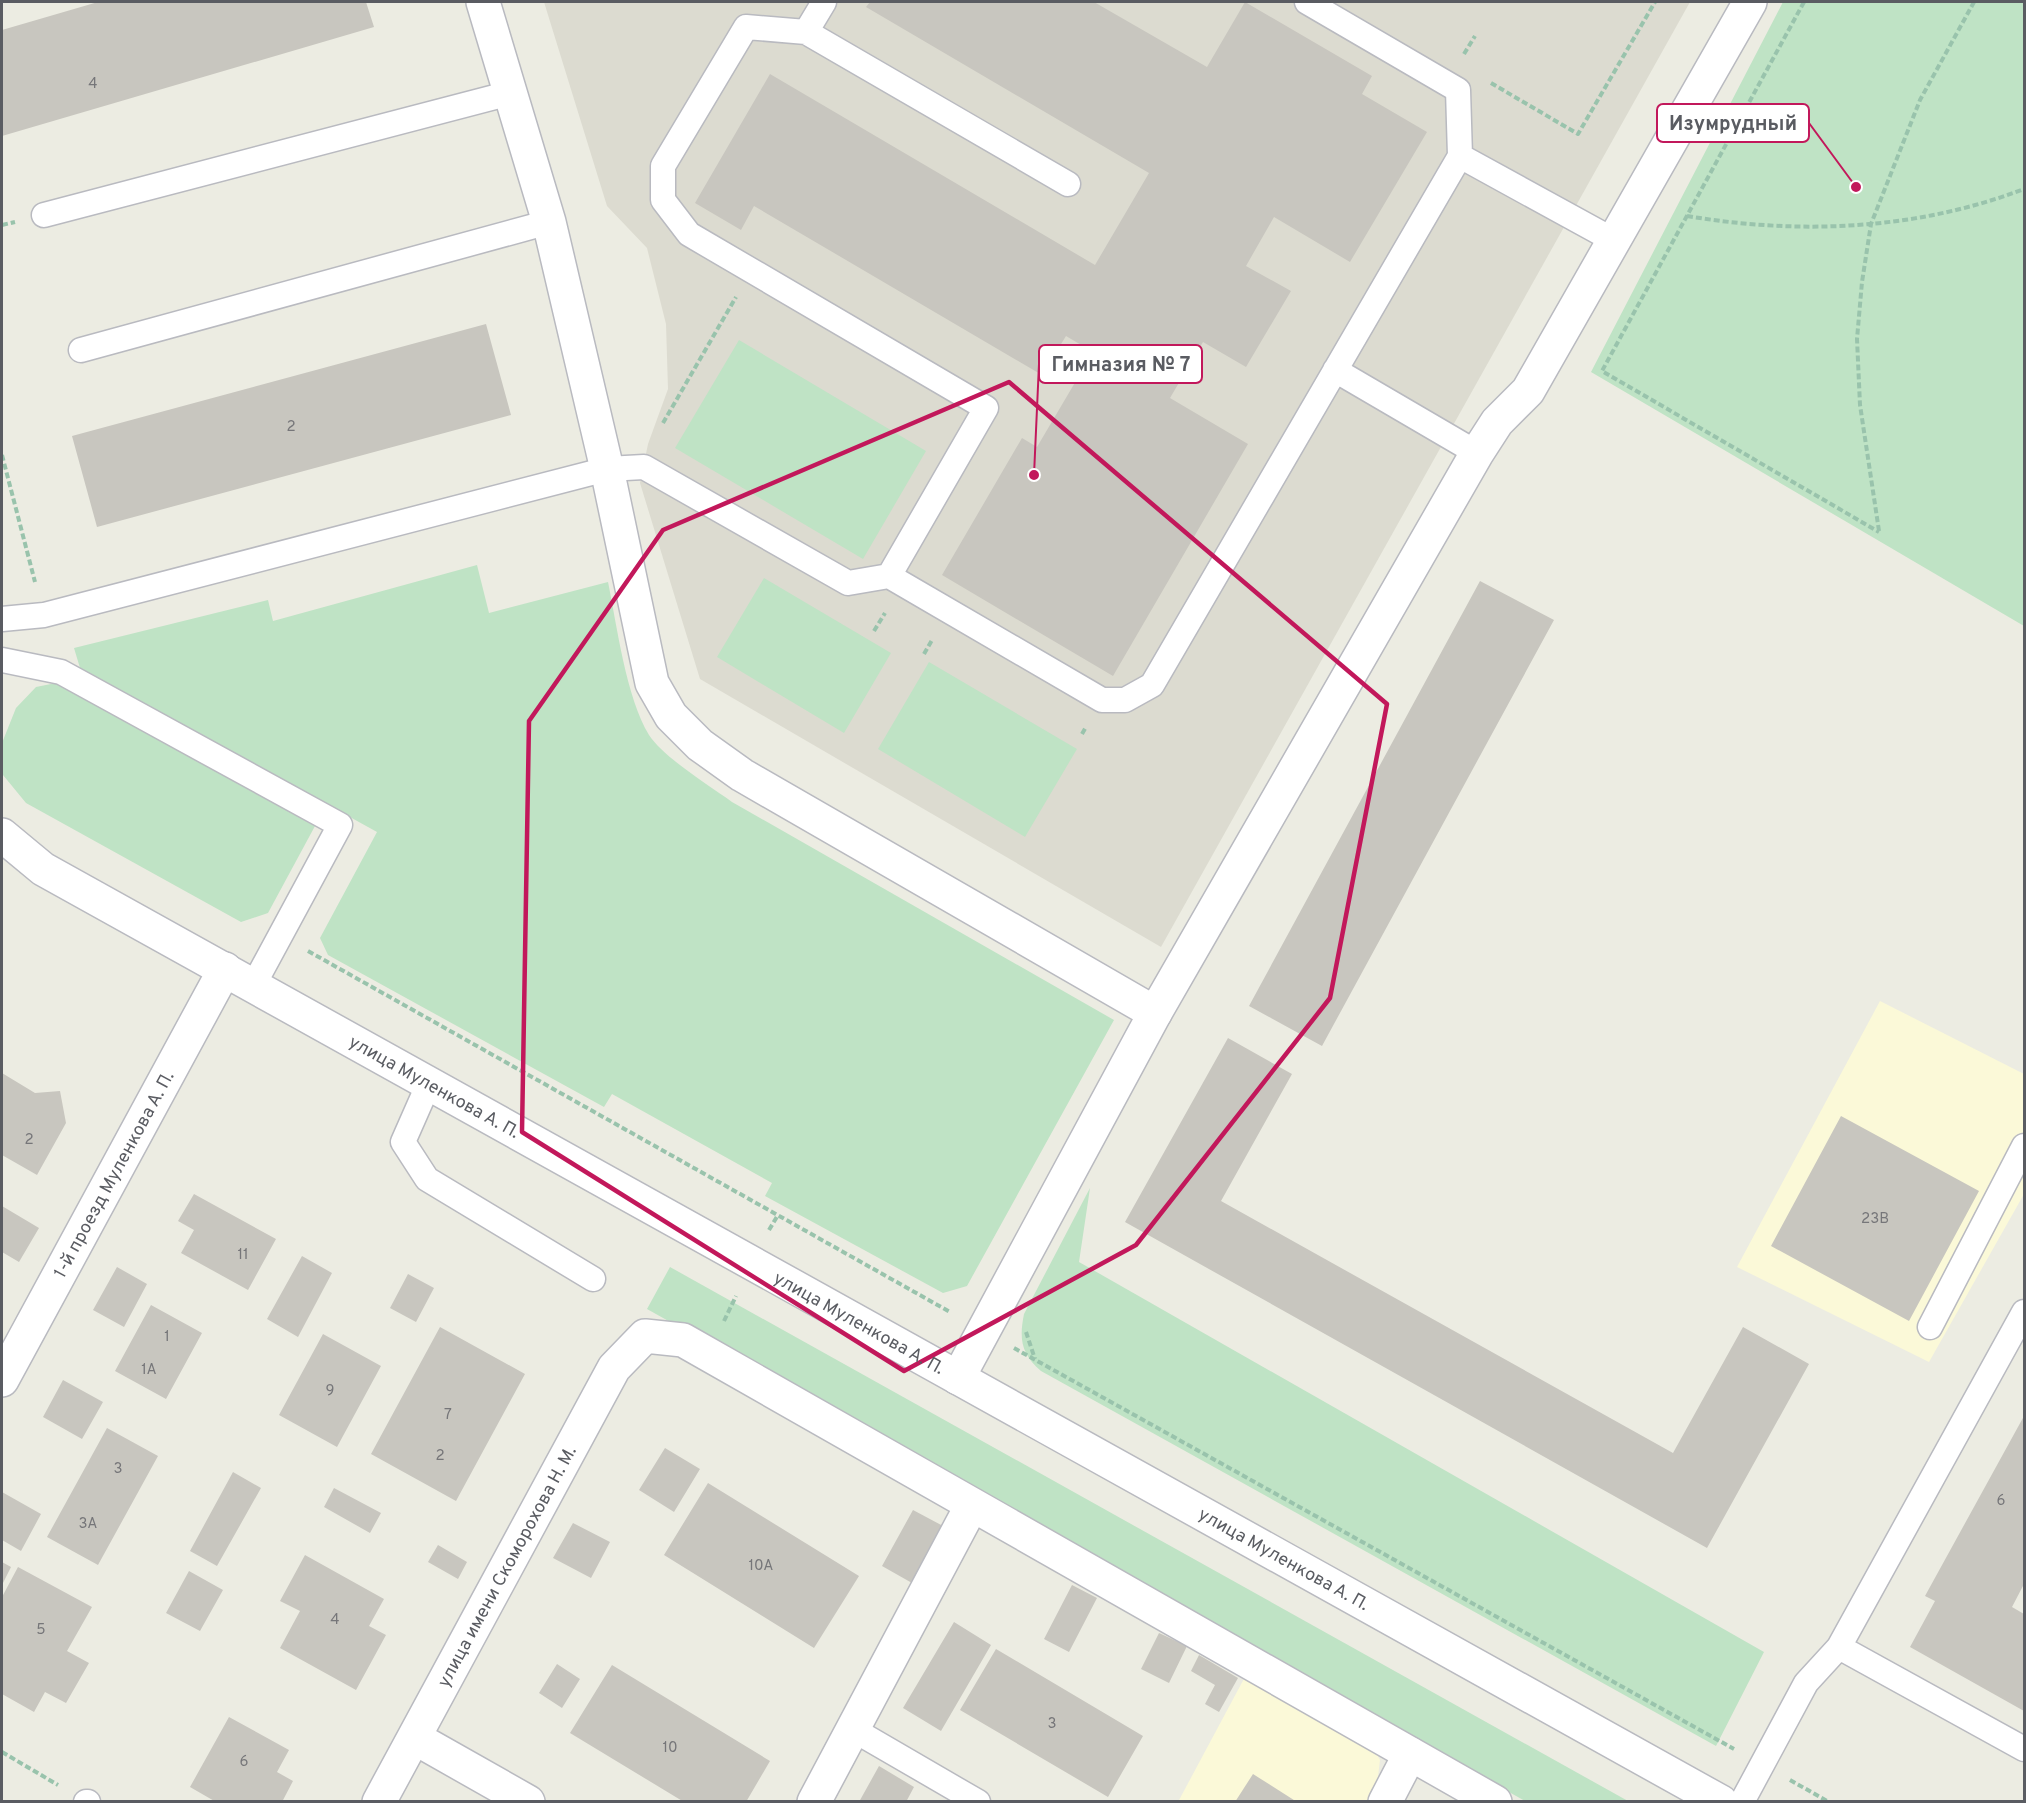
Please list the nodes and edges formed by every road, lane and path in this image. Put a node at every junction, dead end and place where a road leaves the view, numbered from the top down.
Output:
1 (483, 2) edge
2 (824, 2) edge
3 (1307, 2) edge
4 (1655, 2) edge
5 (1750, 2) edge
6 (1804, 2) edge
7 (1974, 2) edge
8 (806, 32) junction
9 (1474, 36) dead end
10 (1458, 64) dead end
11 (1488, 82) dead end
12 (510, 93) junction
13 (1460, 156) junction
14 (1068, 184) dead end
15 (2025, 189) edge
16 (44, 215) dead end
17 (1687, 216) junction
18 (549, 222) junction
19 (1871, 224) junction
20 (1615, 241) junction
21 (752, 271) junction
22 (81, 350) dead end
23 (1335, 370) junction
24 (663, 423) dead end
25 (1477, 453) junction
26 (2, 455) edge
27 (607, 469) junction
28 (889, 576) junction
29 (44, 615) junction
30 (2, 619) edge
31 (2, 660) edge
32 (2, 836) edge
33 (280, 936) junction
34 (225, 969) junction
35 (253, 986) junction
36 (1155, 1013) junction
37 (429, 1083) junction
38 (2025, 1146) edge
39 (593, 1279) dead end
40 (2025, 1312) edge
41 (1930, 1327) dead end
42 (983, 1331) junction
43 (958, 1378) junction
44 (2, 1380) edge
45 (972, 1505) junction
46 (1839, 1647) junction
47 (854, 1730) junction
48 (415, 1738) junction
49 (2025, 1749) edge
50 (2, 1752) edge
51 (1410, 1754) junction
52 (1762, 1765) junction
53 (87, 1801) edge
54 (379, 1802) edge
55 (528, 1802) edge
56 (814, 1802) edge
57 (978, 1802) edge
58 (1385, 1802) edge
59 (1495, 1802) edge
60 (1721, 1802) edge
61 (1742, 1802) edge
62 (1829, 1802) edge

1 - 12 street
2 - 8 lane
3 - 13 lane
4 - 11 path
5 - 20 street
6 - 17 path
7 - 19 path
8 - 14 lane
8 - 21 lane
9 - 10 path
12 - 16 lane
12 - 18 street
13 - 20 lane
13 - 23 lane
15 - 19 path
17 - 19 path
17 - 19 path
18 - 22 lane
18 - 27 street
20 - 25 street
21 - 24 path
21 - 28 lane
23 - 25 lane
23 - 28 lane
25 - 36 street
26 - 29 path
27 - 28 lane
27 - 29 lane
27 - 36 street
29 - 30 lane
31 - 33 lane
32 - 34 street, улица Муленкова А. П.
33 - 35 lane
33 - 42 path
34 - 35 street, улица Муленкова А. П.
34 - 44 street, 1-й проезд Муленкова А. П.
35 - 37 street, улица Муленкова А. П.
36 - 42 street
37 - 39 lane
37 - 43 street, улица Муленкова А. П.
38 - 41 lane
40 - 46 lane
42 - 43 street
42 - 52 path
43 - 60 street, улица Муленкова А. П.
45 - 47 street
45 - 48 street, улица имени Скоморохова Н. М.
45 - 51 street
46 - 49 lane
46 - 52 lane
47 - 56 street
47 - 57 lane
48 - 54 street, улица имени Скоморохова Н. М.
48 - 55 street
50 - 53 path
51 - 58 street
51 - 59 street
52 - 61 lane
52 - 62 path

